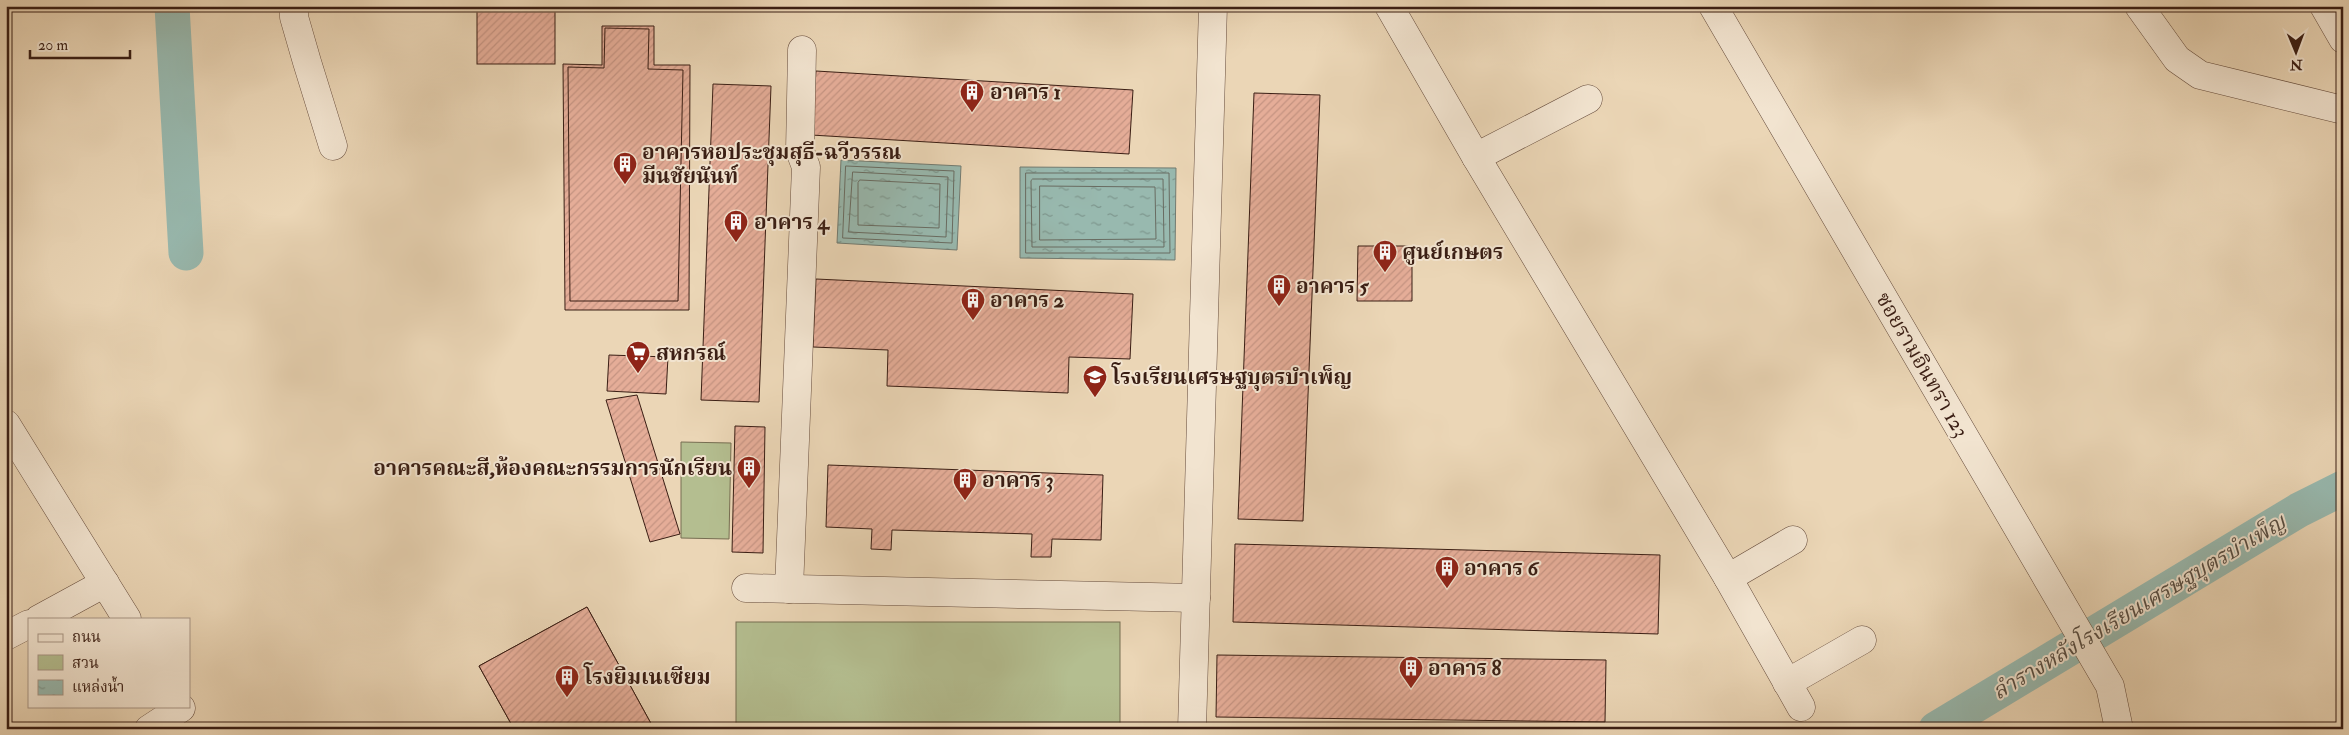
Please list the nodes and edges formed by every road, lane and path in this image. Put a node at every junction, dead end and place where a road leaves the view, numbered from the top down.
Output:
1 (294, 6) edge
2 (1212, 6) edge
3 (1389, 6) edge
4 (1713, 6) edge
5 (2139, 6) edge
6 (2324, 6) edge
7 (2343, 39) edge
8 (802, 50) dead end
9 (1588, 99) dead end
10 (2343, 110) edge
11 (333, 146) dead end
12 (1476, 156) junction
13 (6, 424) edge
14 (14, 455) edge
15 (1793, 540) dead end
16 (1728, 578) junction
17 (105, 583) junction
18 (746, 588) dead end
19 (789, 589) junction
20 (1196, 598) junction
21 (41, 618) edge
22 (126, 618) edge
23 (28, 625) edge
24 (6, 636) edge
25 (1862, 640) dead end
26 (1787, 683) junction
27 (1801, 707) dead end
28 (185, 714) edge
29 (150, 729) edge
30 (1192, 729) edge
31 (2119, 729) edge

1 - 11 street
2 - 20 street
3 - 12 street
4 - 31 street, ซอยรามอินทรา 123
5 - 10 street
6 - 7 street
8 - 19 street
9 - 12 street
12 - 16 street
13 - 14 street
14 - 17 street
15 - 16 street
16 - 26 street
17 - 21 street
17 - 22 street
18 - 19 street
19 - 20 street
20 - 30 street
23 - 24 street
25 - 26 street
26 - 27 street
28 - 29 street

